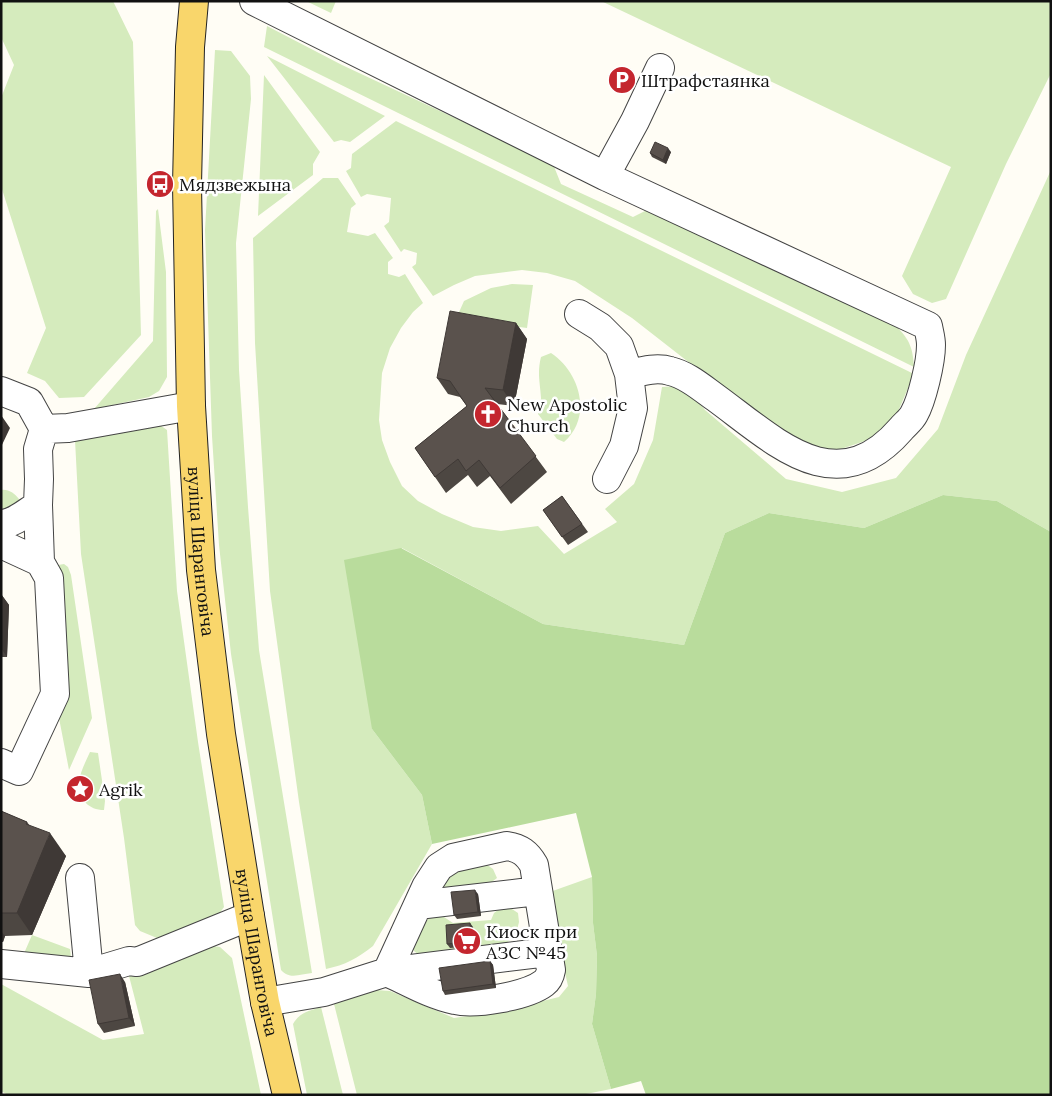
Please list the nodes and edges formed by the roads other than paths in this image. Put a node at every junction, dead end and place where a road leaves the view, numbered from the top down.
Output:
1 (194, 1) edge
2 (254, 1) edge
3 (660, 68) dead end
4 (605, 176) junction
5 (579, 314) dead end
6 (629, 374) junction
7 (1, 391) edge
8 (190, 406) junction
9 (44, 430) junction
10 (607, 479) dead end
11 (38, 505) junction
12 (1, 524) edge
13 (1, 544) edge
14 (40, 562) junction
15 (1, 763) edge
16 (80, 878) dead end
17 (538, 891) junction
18 (418, 905) junction
19 (250, 916) junction
20 (548, 952) junction
21 (1, 964) edge
22 (387, 972) junction
23 (89, 973) junction
24 (265, 1002) junction
25 (286, 1095) edge

1 - 8 main road, вуліца Шаранговіча
2 - 4 lane
3 - 4 lane
4 - 6 lane
5 - 6 lane
6 - 10 lane
7 - 9 lane
8 - 9 lane
8 - 19 main road, вуліца Шаранговіча
9 - 11 lane
11 - 12 lane
11 - 14 lane
13 - 14 lane
14 - 15 lane
16 - 23 lane
17 - 18 lane
17 - 18 lane
17 - 20 lane
18 - 22 lane
19 - 23 lane
19 - 24 main road, вуліца Шаранговіча
20 - 22 lane
20 - 22 lane
21 - 23 lane
22 - 24 lane
24 - 25 main road, вуліца Шаранговіча

